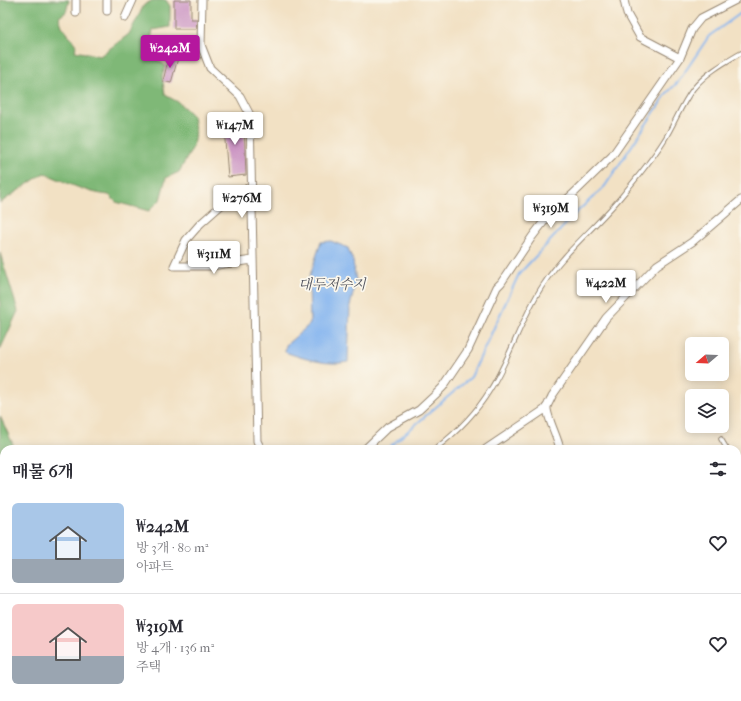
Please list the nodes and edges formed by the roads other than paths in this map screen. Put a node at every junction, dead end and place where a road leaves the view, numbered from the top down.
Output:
1 (76, 0) edge
2 (107, 0) edge
3 (133, 0) edge
4 (202, 0) edge
5 (624, 0) edge
6 (736, 0) edge
7 (107, 11) dead end
8 (76, 13) dead end
9 (125, 18) dead end
10 (741, 53) edge
11 (680, 58) junction
12 (251, 187) junction
13 (741, 200) edge
14 (253, 260) junction
15 (547, 406) junction
16 (721, 439) dead end
17 (259, 445) edge
18 (369, 445) edge
19 (439, 445) edge
20 (492, 445) edge
21 (559, 445) edge
22 (725, 445) edge

1 - 8 street
2 - 7 street
3 - 9 street
4 - 12 street
5 - 11 street
6 - 11 street
10 - 19 lane
11 - 18 street
12 - 14 street
12 - 14 street
13 - 15 street
14 - 17 street
15 - 20 street
15 - 21 street
16 - 22 lane

